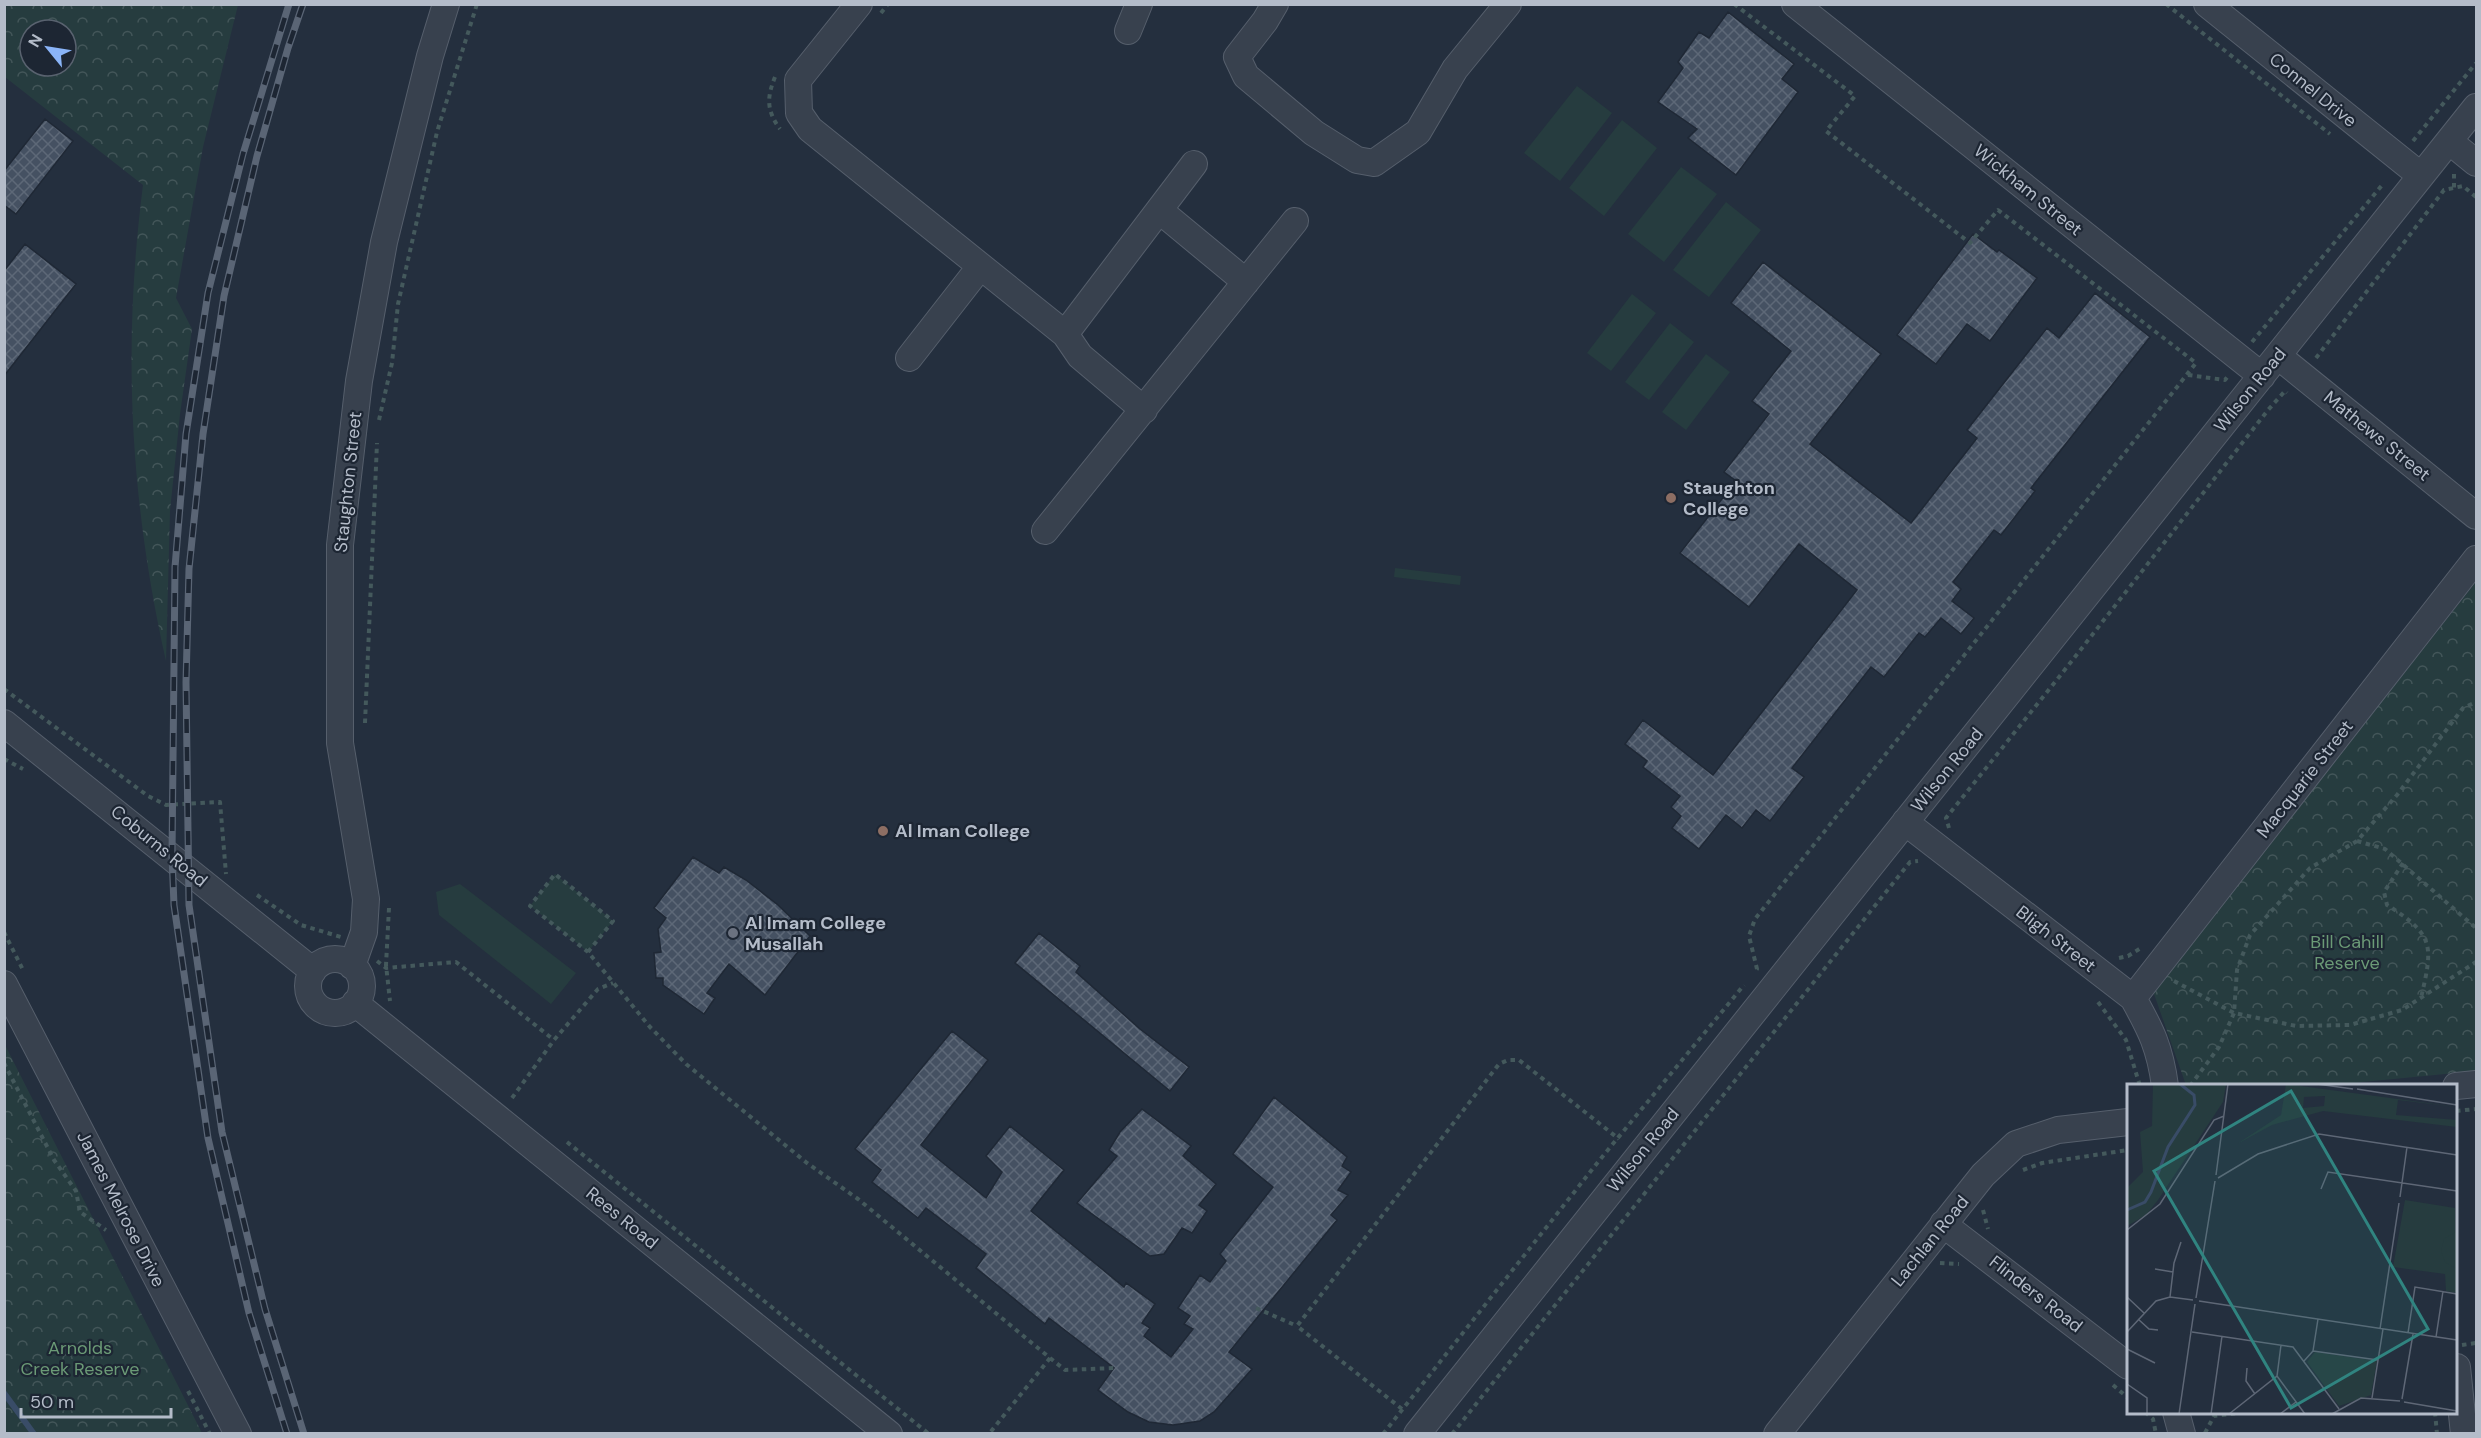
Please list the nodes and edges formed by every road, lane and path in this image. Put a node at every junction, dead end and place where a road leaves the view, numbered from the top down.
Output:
1 (446, 4) edge
2 (477, 4) edge
3 (888, 4) edge
4 (1139, 4) edge
5 (1275, 4) edge
6 (1508, 4) edge
7 (1734, 4) edge
8 (1795, 4) edge
9 (2166, 4) edge
10 (2207, 4) edge
11 (870, 9) edge
12 (1128, 31) dead end
13 (2476, 63) edge
14 (2476, 107) edge
15 (2331, 135) dead end
16 (2450, 141) junction
17 (2398, 159) junction
18 (2476, 163) edge
19 (1194, 164) dead end
20 (2420, 175) junction
21 (2476, 197) edge
22 (1159, 210) junction
23 (1295, 221) dead end
24 (980, 267) junction
25 (1246, 282) junction
26 (1065, 334) junction
27 (2252, 342) dead end
28 (2278, 356) junction
29 (909, 358) dead end
30 (2314, 360) dead end
31 (2262, 376) junction
32 (1144, 410) junction
33 (2268, 410) dead end
34 (377, 428) dead end
35 (377, 439) dead end
36 (2476, 516) edge
37 (1045, 531) dead end
38 (2476, 559) edge
39 (4, 688) edge
40 (2476, 702) edge
41 (4, 723) edge
42 (364, 725) dead end
43 (1905, 822) junction
44 (2357, 841) junction
45 (1935, 845) junction
46 (2403, 863) junction
47 (235, 880) dead end
48 (254, 892) dead end
49 (389, 905) dead end
50 (2476, 928) edge
51 (2146, 941) dead end
52 (588, 952) junction
53 (2111, 952) dead end
54 (2128, 956) junction
55 (355, 957) junction
56 (2476, 962) edge
57 (386, 968) junction
58 (313, 970) junction
59 (2154, 970) junction
60 (613, 983) junction
61 (4, 984) edge
62 (2092, 997) dead end
63 (2133, 998) junction
64 (2420, 999) junction
65 (356, 1003) junction
66 (396, 1006) dead end
67 (2234, 1013) junction
68 (554, 1040) junction
69 (4, 1063) edge
70 (2139, 1084) edge
71 (2165, 1084) edge
72 (2191, 1084) edge
73 (2476, 1084) edge
74 (2457, 1086) edge
75 (503, 1091) dead end
76 (512, 1098) junction
77 (521, 1106) dead end
78 (2476, 1109) edge
79 (2457, 1112) edge
80 (2127, 1122) edge
81 (1619, 1139) junction
82 (566, 1141) dead end
83 (2127, 1149) edge
84 (2018, 1171) dead end
85 (1988, 1202) dead end
86 (1952, 1230) junction
87 (107, 1232) dead end
88 (1933, 1272) dead end
89 (1256, 1308) dead end
90 (1296, 1326) junction
91 (2476, 1343) edge
92 (1050, 1358) junction
93 (2461, 1361) edge
94 (2127, 1365) edge
95 (1114, 1368) dead end
96 (183, 1382) dead end
97 (1402, 1409) junction
98 (2146, 1414) edge
99 (2176, 1414) edge
100 (2237, 1414) edge
101 (2435, 1414) edge
102 (210, 1434) edge
103 (238, 1434) edge
104 (889, 1434) edge
105 (929, 1434) edge
106 (989, 1434) edge
107 (1383, 1434) edge
108 (1417, 1434) edge
109 (1452, 1434) edge
110 (1777, 1434) edge
111 (2156, 1434) edge
112 (2182, 1434) edge
113 (2205, 1434) edge
114 (2437, 1434) edge
115 (2464, 1434) edge

1 - 55 street, Staughton Street
2 - 34 path
3 - 11 path
4 - 12 street
5 - 6 street
7 - 81 path
8 - 31 street, Wickham Street
9 - 15 path
10 - 17 street, Connel Drive
11 - 24 street
13 - 17 path
14 - 16 street, Wilson Road
16 - 18 street
16 - 20 street, Wilson Road
17 - 20 street, Connel Drive
17 - 27 path
19 - 22 street
20 - 28 street, Wilson Road
21 - 30 path
22 - 25 street
22 - 26 street
23 - 25 street
24 - 26 street
24 - 29 street
25 - 32 street
26 - 32 street
28 - 31 street, Wilson Road
28 - 36 street, Mathews Street
31 - 43 street, Wilson Road
32 - 37 street
33 - 45 path
35 - 42 path
38 - 59 street, Macquarie Street
39 - 47 path
40 - 44 path
41 - 58 street, Coburns Road
43 - 45 street, Bligh Street
43 - 108 street, Wilson Road
44 - 46 path
44 - 67 path
45 - 63 street, Bligh Street
45 - 109 path
46 - 50 path
46 - 64 path
48 - 55 path
49 - 57 path
51 - 54 path
52 - 52 path
52 - 60 path
53 - 54 path
54 - 59 path
55 - 57 path
55 - 58 street
55 - 65 street
56 - 64 path
57 - 66 path
57 - 68 path
58 - 65 street
59 - 63 street, Macquarie Street
59 - 67 path
60 - 68 path
60 - 92 path
61 - 103 street, James Melrose Drive
62 - 70 path
63 - 71 street, Bligh Street
64 - 67 path
65 - 104 street, Rees Road
67 - 72 path
68 - 76 path
69 - 87 path
73 - 74 street
75 - 76 path
76 - 77 path
78 - 79 path
80 - 86 street, Lachlan Road
81 - 90 path
81 - 97 path
82 - 105 path
83 - 84 path
85 - 86 path
86 - 88 path
86 - 94 street, Flinders Road
86 - 110 street, Lachlan Road
89 - 90 path
90 - 97 path
91 - 93 path
92 - 95 path
92 - 106 path
93 - 115 street
96 - 102 path
97 - 107 path
98 - 111 path
99 - 112 street
100 - 113 path
101 - 114 path

